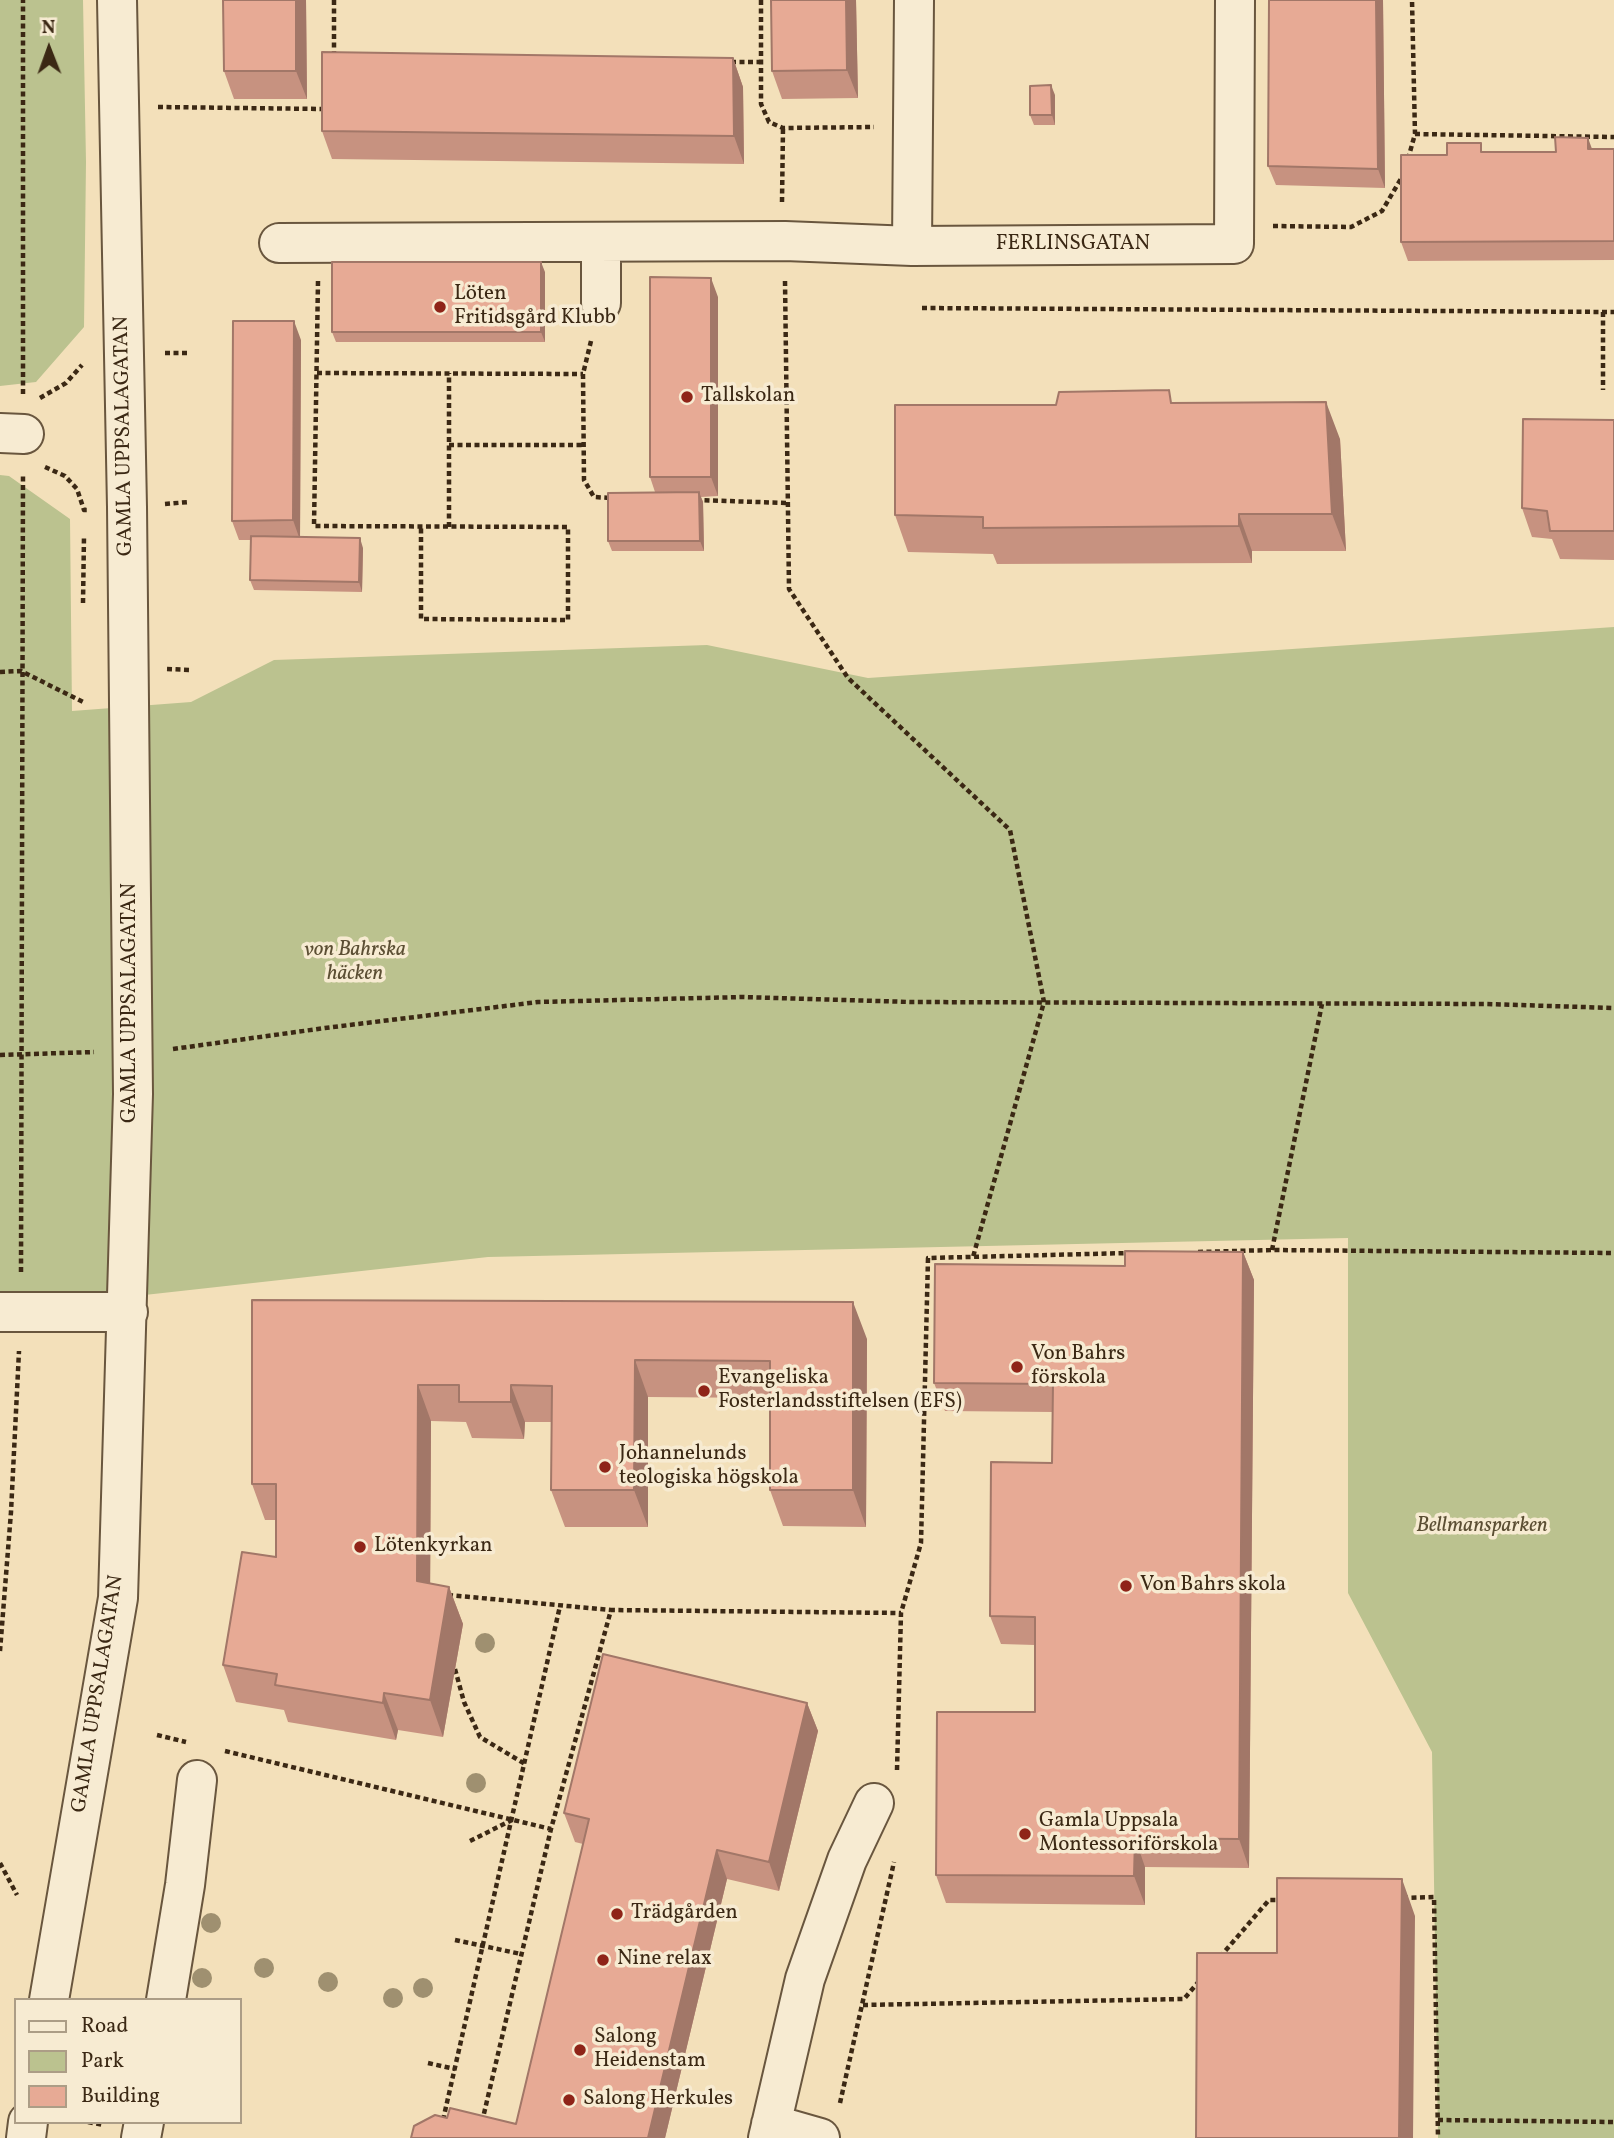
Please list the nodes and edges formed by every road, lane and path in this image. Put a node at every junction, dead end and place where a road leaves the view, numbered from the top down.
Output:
1 (23, 0) edge
2 (117, 0) edge
3 (334, 0) edge
4 (761, 0) edge
5 (914, 0) edge
6 (1235, 0) edge
7 (1412, 0) edge
8 (334, 61) edge
9 (720, 62) edge
10 (762, 62) junction
11 (323, 100) edge
12 (119, 107) junction
13 (913, 127) junction
14 (783, 128) junction
15 (1415, 134) junction
16 (1614, 137) edge
17 (1235, 225) junction
18 (783, 241) junction
19 (319, 242) junction
20 (601, 242) junction
21 (279, 243) dead end
22 (912, 246) junction
23 (601, 303) joint
24 (922, 308) dead end
25 (1603, 312) junction
26 (1614, 312) edge
27 (317, 373) junction
28 (449, 373) junction
29 (583, 374) junction
30 (1603, 390) dead end
31 (12, 433) edge
32 (449, 445) junction
33 (584, 445) junction
34 (621, 498) edge
35 (691, 500) edge
36 (788, 503) junction
37 (84, 510) dead end
38 (421, 527) junction
39 (449, 527) junction
40 (83, 603) dead end
41 (163, 668) dead end
42 (191, 670) dead end
43 (21, 671) junction
44 (0, 672) edge
45 (83, 702) dead end
46 (1044, 1002) junction
47 (1322, 1004) junction
48 (1614, 1008) edge
49 (133, 1051) junction
50 (0, 1055) edge
51 (23, 1055) junction
52 (1272, 1250) junction
53 (1190, 1252) edge
54 (1136, 1253) edge
55 (1614, 1253) edge
56 (973, 1257) junction
57 (10, 1311) edge
58 (128, 1312) junction
59 (448, 1595) edge
60 (560, 1606) junction
61 (611, 1610) junction
62 (901, 1614) junction
63 (0, 1651) edge
64 (455, 1669) dead end
65 (156, 1735) dead end
66 (188, 1742) dead end
67 (224, 1751) dead end
68 (525, 1764) junction
69 (197, 1780) dead end
70 (885, 1789) joint
71 (512, 1820) junction
72 (551, 1829) junction
73 (470, 1841) dead end
74 (895, 1855) dead end
75 (0, 1863) edge
76 (17, 1895) dead end
77 (1393, 1898) edge
78 (1296, 1899) edge
79 (455, 1940) dead end
80 (483, 1946) junction
81 (522, 1954) junction
82 (1218, 1959) edge
83 (1201, 1979) edge
84 (49, 1998) edge
85 (166, 1998) edge
86 (863, 2005) junction
87 (428, 2063) dead end
88 (455, 2069) junction
89 (1438, 2120) junction
90 (1614, 2122) edge
91 (443, 2124) edge
92 (829, 2125) edge
93 (769, 2131) edge
94 (480, 2132) edge
95 (1438, 2138) edge

1 - 31 path
2 - 12 street, GAMLA UPPSALAGATAN
3 - 8 path
4 - 10 path
5 - 13 street
6 - 17 street
7 - 15 path
9 - 10 path
10 - 14 path
11 - 12 path
12 - 49 street, GAMLA UPPSALAGATAN
13 - 14 path
13 - 22 street
14 - 18 path
15 - 16 path
15 - 17 path
17 - 22 street, FERLINSGATAN
18 - 20 street
18 - 22 street
18 - 36 path
19 - 20 street
19 - 21 street
19 - 27 path
20 - 23 street
23 - 29 path
24 - 25 path
25 - 26 path
25 - 30 path
27 - 28 path
27 - 38 path
28 - 29 path
28 - 32 path
29 - 33 path
31 - 43 path
32 - 33 path
32 - 39 path
33 - 34 path
35 - 36 path
36 - 46 path
37 - 40 path
38 - 39 path
38 - 39 path
41 - 42 path
43 - 44 path
43 - 45 path
43 - 51 path
46 - 47 path
46 - 49 path
46 - 56 path
47 - 48 path
47 - 52 path
49 - 51 path
49 - 58 street, GAMLA UPPSALAGATAN
50 - 51 path
51 - 57 path
52 - 53 path
52 - 55 path
54 - 56 path
56 - 62 path
57 - 58 street
57 - 63 path
58 - 84 street, GAMLA UPPSALAGATAN
59 - 60 path
60 - 61 path
60 - 68 path
61 - 62 path
61 - 72 path
62 - 70 path
64 - 68 path
65 - 66 path
67 - 71 path
68 - 71 path
69 - 85 street
70 - 93 street
71 - 72 path
71 - 73 path
71 - 80 path
72 - 81 path
74 - 86 path
75 - 76 path
77 - 89 path
78 - 82 path
79 - 80 path
80 - 81 path
80 - 88 path
81 - 94 path
83 - 86 path
86 - 92 path
87 - 88 path
88 - 91 path
89 - 90 path
89 - 95 path
92 - 93 street

